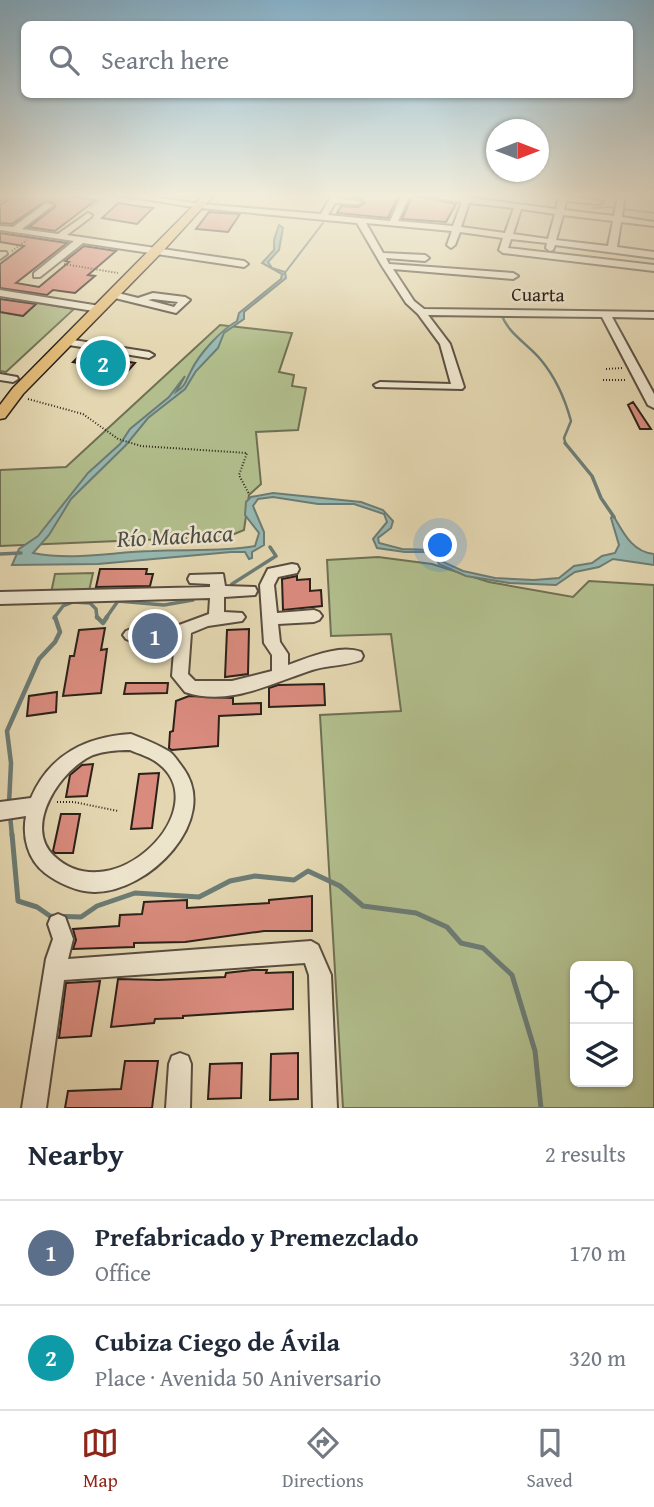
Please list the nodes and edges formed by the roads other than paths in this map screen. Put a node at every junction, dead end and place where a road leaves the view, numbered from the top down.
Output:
1 (72, 247) edge
2 (129, 247) edge
3 (156, 247) edge
4 (375, 247) edge
5 (504, 247) edge
6 (550, 247) edge
7 (595, 247) edge
8 (612, 249) joint
9 (153, 250) junction
10 (380, 255) junction
11 (654, 255) edge
12 (548, 256) junction
13 (425, 258) dead end
14 (244, 264) dead end
15 (386, 266) junction
16 (654, 268) edge
17 (37, 275) dead end
18 (513, 276) dead end
19 (0, 293) edge
20 (114, 295) junction
21 (142, 299) dead end
22 (94, 308) junction
23 (421, 312) junction
24 (605, 313) junction
25 (654, 315) edge
26 (60, 341) junction
27 (149, 355) dead end
28 (0, 377) edge
29 (13, 379) junction
30 (646, 382) edge
31 (380, 386) dead end
32 (0, 393) edge
33 (654, 405) edge
34 (0, 415) edge
35 (292, 569) dead end
36 (195, 579) dead end
37 (250, 591) dead end
38 (217, 592) junction
39 (0, 597) edge
40 (314, 616) dead end
41 (237, 617) dead end
42 (216, 619) junction
43 (271, 619) junction
44 (183, 630) junction
45 (131, 635) dead end
46 (355, 656) dead end
47 (281, 674) junction
48 (14, 809) edge
49 (58, 924) dead end
50 (57, 970) junction
51 (180, 1064) dead end
52 (34, 1108) edge
53 (178, 1108) edge
54 (325, 1108) edge

1 - 17 street
2 - 9 street
3 - 9 main road
4 - 10 street
5 - 12 street
6 - 12 street
7 - 8 street
8 - 11 street
9 - 14 street
9 - 20 main road
9 - 22 main road
10 - 13 street
10 - 15 street
12 - 16 street
15 - 18 street
15 - 23 street
19 - 22 street
20 - 21 street
20 - 22 main road
22 - 26 main road
23 - 24 street, Cuarta
23 - 31 street
24 - 25 street, Cuarta
24 - 30 street
26 - 27 street
26 - 29 main road
26 - 34 main road
28 - 29 street
29 - 32 main road
30 - 33 street
35 - 43 street
36 - 38 street
37 - 38 street
38 - 39 street
38 - 42 street
40 - 43 street
41 - 42 street
42 - 44 street
43 - 47 street
44 - 45 street
44 - 47 street
46 - 47 street
48 - 48 street
49 - 50 street
50 - 52 street
50 - 54 street
51 - 53 street

